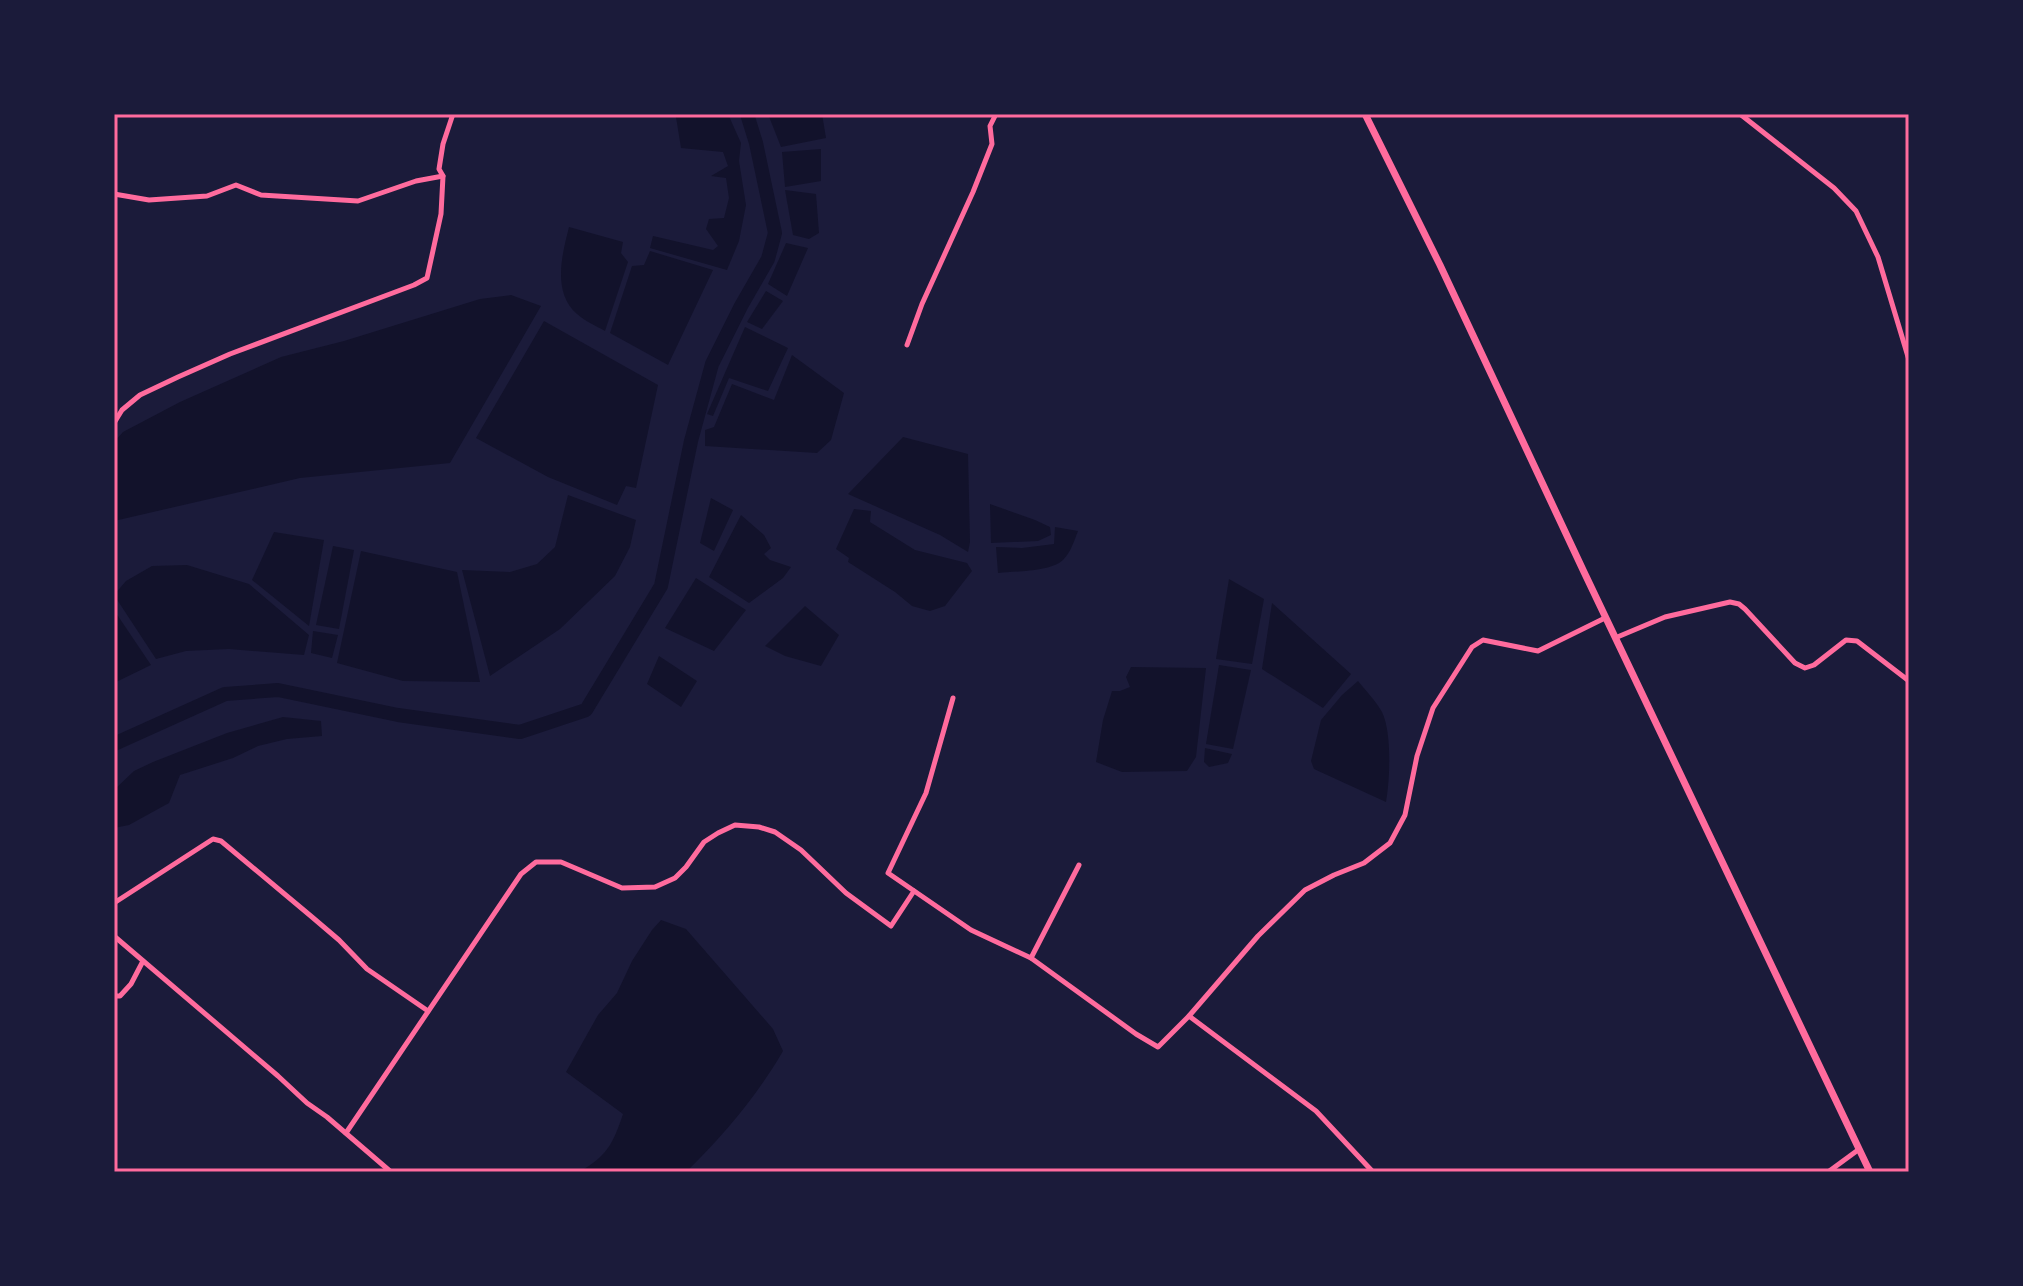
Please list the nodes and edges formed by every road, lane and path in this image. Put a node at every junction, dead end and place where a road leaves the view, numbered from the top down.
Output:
1 (453, 114) edge
2 (996, 114) edge
3 (1365, 114) edge
4 (1740, 114) edge
5 (443, 176) junction
6 (114, 194) edge
7 (907, 345) dead end
8 (1909, 360) edge
9 (114, 423) edge
10 (1605, 618) junction
11 (1615, 638) junction
12 (1909, 681) edge
13 (953, 698) dead end
14 (1079, 865) dead end
15 (914, 891) junction
16 (114, 903) edge
17 (114, 936) edge
18 (1031, 958) junction
19 (143, 961) junction
20 (114, 996) edge
21 (428, 1011) junction
22 (1189, 1016) junction
23 (346, 1133) junction
24 (1858, 1150) junction
25 (391, 1172) edge
26 (1373, 1172) edge
27 (1828, 1172) edge
28 (1870, 1172) edge

1 - 5 street
2 - 7 street
3 - 10 main road
4 - 8 street
5 - 6 street
5 - 9 street
10 - 11 main road
10 - 22 street
11 - 12 street
11 - 24 main road
13 - 15 street
14 - 18 street
15 - 18 street
15 - 21 street
16 - 21 street
17 - 19 street
18 - 22 street
19 - 20 street
19 - 23 street
21 - 23 street
22 - 26 street
23 - 25 street
24 - 27 street
24 - 28 main road

